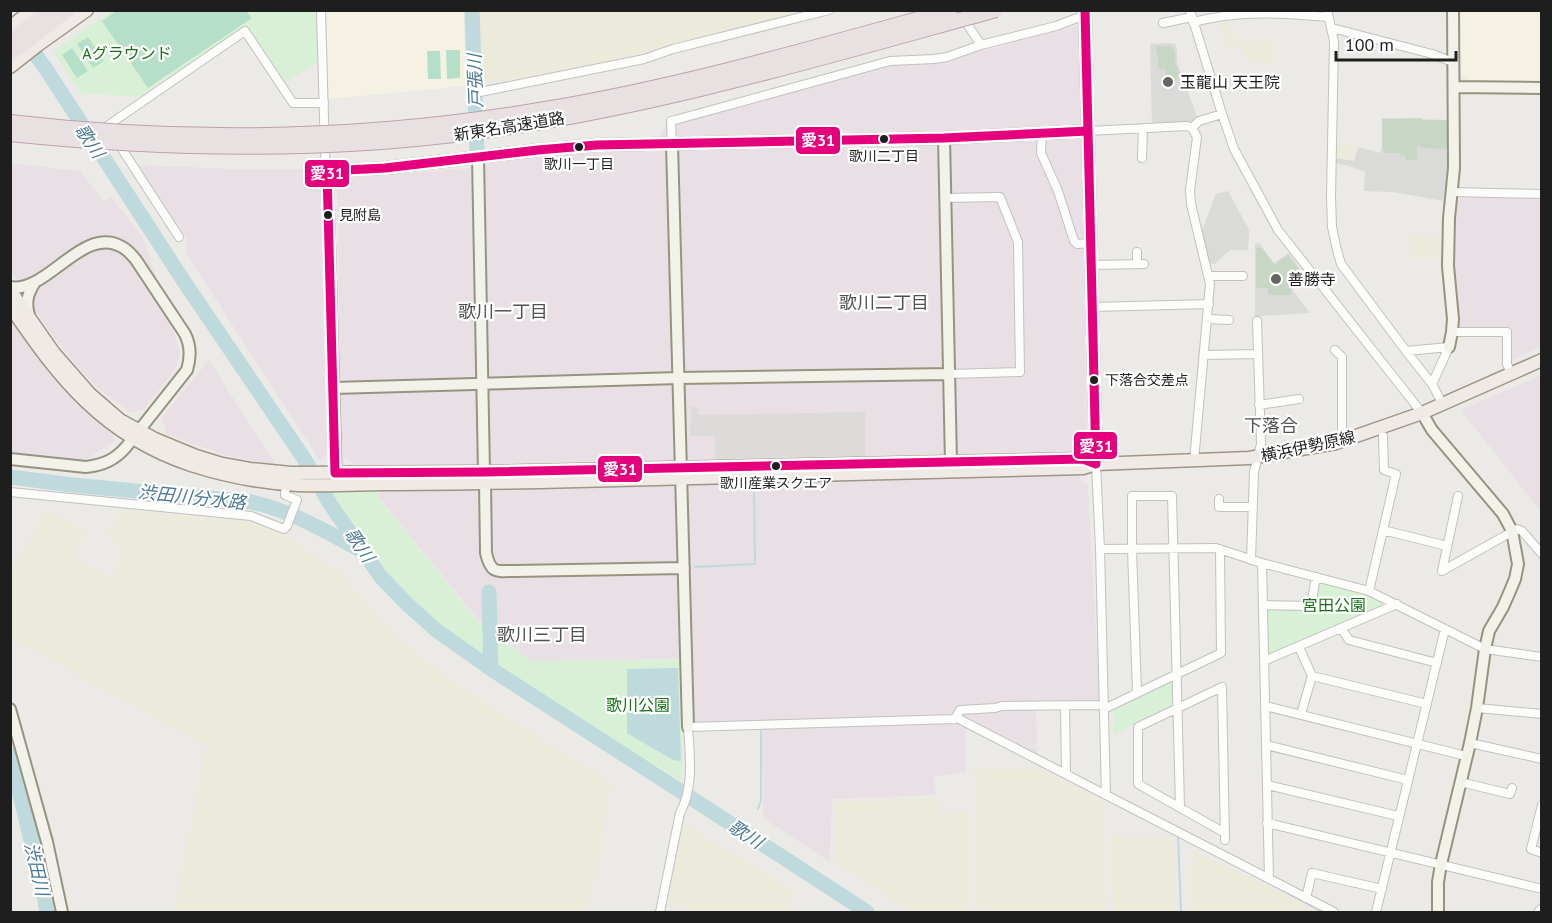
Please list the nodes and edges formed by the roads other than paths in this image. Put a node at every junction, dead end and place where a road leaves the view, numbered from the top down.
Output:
1 (50, 10) edge
2 (68, 10) edge
3 (87, 10) edge
4 (321, 10) edge
5 (829, 10) edge
6 (950, 10) edge
7 (958, 10) edge
8 (996, 10) edge
9 (1453, 10) edge
10 (1244, 12) edge
11 (1085, 13) edge
12 (1327, 14) edge
13 (1192, 16) edge
14 (1166, 20) dead end
15 (10, 27) edge
16 (31, 27) edge
17 (1332, 28) junction
18 (10, 40) edge
19 (981, 45) junction
20 (12, 59) edge
21 (1453, 62) junction
22 (1454, 87) junction
23 (1542, 88) edge
24 (480, 92) dead end
25 (324, 103) junction
26 (1222, 114) junction
27 (10, 122) edge
28 (1143, 128) junction
29 (1192, 128) junction
30 (1088, 131) junction
31 (1042, 133) junction
32 (10, 134) edge
33 (944, 138) junction
34 (672, 144) junction
35 (478, 157) junction
36 (1142, 158) dead end
37 (327, 171) junction
38 (1451, 192) junction
39 (1542, 194) edge
40 (945, 198) junction
41 (179, 237) dead end
42 (1091, 243) junction
43 (1137, 252) dead end
44 (1091, 265) junction
45 (1209, 276) junction
46 (1243, 276) dead end
47 (35, 282) junction
48 (10, 288) edge
49 (1209, 304) junction
50 (10, 306) edge
51 (1092, 307) junction
52 (1208, 319) junction
53 (1229, 320) dead end
54 (31, 321) junction
55 (1257, 321) dead end
56 (1452, 332) junction
57 (1449, 347) junction
58 (1335, 350) dead end
59 (1406, 351) junction
60 (1258, 354) junction
61 (1204, 355) junction
62 (1542, 360) edge
63 (949, 374) junction
64 (1510, 374) junction
65 (679, 378) junction
66 (482, 384) junction
67 (1432, 384) junction
68 (333, 388) junction
69 (1299, 399) dead end
70 (1442, 403) junction
71 (1259, 405) junction
72 (1422, 413) junction
73 (136, 435) junction
74 (1383, 436) dead end
75 (1346, 440) junction
76 (1257, 457) junction
77 (10, 459) edge
78 (1194, 461) junction
79 (951, 462) junction
80 (1096, 464) junction
81 (681, 473) junction
82 (484, 478) junction
83 (288, 479) junction
84 (331, 479) junction
85 (10, 492) edge
86 (1458, 496) dead end
87 (1219, 507) dead end
88 (1253, 507) junction
89 (1383, 530) junction
90 (1512, 531) junction
91 (1446, 546) junction
92 (1100, 549) junction
93 (1175, 549) junction
94 (1220, 549) junction
95 (1132, 550) junction
96 (1542, 554) edge
97 (1251, 560) junction
98 (1262, 563) junction
99 (684, 568) junction
100 (1316, 577) junction
101 (1369, 591) junction
102 (1397, 604) junction
103 (1264, 605) junction
104 (1341, 628) junction
105 (1445, 629) junction
106 (1299, 647) junction
107 (1485, 649) junction
108 (1542, 657) edge
109 (1264, 661) junction
110 (1437, 663) junction
111 (1177, 673) junction
112 (1312, 676) junction
113 (1137, 692) junction
114 (1427, 704) junction
115 (1065, 706) junction
116 (1265, 706) junction
117 (1104, 707) junction
118 (1179, 707) junction
119 (1477, 708) junction
120 (10, 709) edge
121 (1301, 714) junction
122 (1542, 714) edge
123 (955, 719) junction
124 (688, 727) junction
125 (1470, 742) junction
126 (1417, 743) junction
127 (1266, 746) junction
128 (1466, 756) junction
129 (1542, 759) edge
130 (1066, 774) junction
131 (1408, 780) junction
132 (1460, 782) junction
133 (1267, 785) junction
134 (1510, 794) dead end
135 (1106, 795) junction
136 (1542, 805) edge
137 (1180, 807) junction
138 (1398, 816) junction
139 (1268, 823) junction
140 (1390, 853) junction
141 (1542, 853) edge
142 (1441, 864) junction
143 (1269, 879) junction
144 (1382, 889) junction
145 (1542, 889) edge
146 (1306, 898) junction
147 (1542, 908) edge
148 (1325, 910) edge
149 (62, 912) edge
150 (660, 912) edge
151 (1334, 912) edge
152 (1376, 912) edge
153 (1438, 912) edge
154 (1538, 912) edge

1 - 16 highway
2 - 16 highway
3 - 16 main road
4 - 25 street
5 - 24 street
6 - 27 highway, 新東名高速道路, bridge
7 - 19 street
8 - 32 highway, 新東名高速道路, bridge
9 - 21 street
10 - 12 street
10 - 13 street
11 - 19 street
11 - 30 street
12 - 17 street
13 - 14 street
13 - 26 street
15 - 16 main road
16 - 18 highway
16 - 20 highway
17 - 21 street
17 - 59 street
19 - 34 street
21 - 22 street
22 - 23 street
22 - 38 street
25 - 37 street
25 - 41 street
26 - 29 street
26 - 72 street
28 - 29 street
28 - 30 street
28 - 36 street
29 - 45 street
30 - 31 street
30 - 42 street
31 - 33 street
31 - 42 street
33 - 34 street
33 - 40 street
34 - 35 street
34 - 65 street
35 - 37 street
35 - 66 street
37 - 68 street
38 - 39 street
38 - 56 street
40 - 63 street
40 - 63 street
42 - 44 street
43 - 44 street
44 - 51 street
45 - 46 street
45 - 49 street
47 - 48 street
47 - 54 street
47 - 73 street
48 - 54 main road, 横浜伊勢原線
49 - 51 street
49 - 52 street
50 - 73 main road, 横浜伊勢原線
51 - 80 street
52 - 53 street
52 - 61 street
54 - 73 main road, 横浜伊勢原線
55 - 60 street
56 - 57 street
56 - 64 street
57 - 59 street
57 - 67 street
58 - 75 street
59 - 67 street
60 - 61 street
60 - 71 street
61 - 78 street
62 - 64 main road, 横浜伊勢原線
63 - 65 street
63 - 79 street
64 - 70 main road, 横浜伊勢原線
65 - 66 street
65 - 81 street
66 - 68 street
66 - 82 street
67 - 70 street
68 - 84 street
69 - 71 street
70 - 72 main road, 横浜伊勢原線
71 - 76 street
72 - 75 main road, 横浜伊勢原線
72 - 90 street
73 - 77 street
73 - 83 main road, 横浜伊勢原線
74 - 89 street
75 - 76 main road, 横浜伊勢原線
76 - 78 main road, 横浜伊勢原線
76 - 88 street
78 - 80 main road, 横浜伊勢原線
79 - 80 main road, 横浜伊勢原線
79 - 81 main road, 横浜伊勢原線
80 - 81 main road, 横浜伊勢原線
80 - 92 street
81 - 82 main road, 横浜伊勢原線
81 - 99 street
82 - 84 main road, 横浜伊勢原線
82 - 99 street
83 - 84 main road, 横浜伊勢原線
83 - 84 main road, 横浜伊勢原線
83 - 85 street
86 - 91 street
87 - 88 street
88 - 97 street
89 - 91 street
89 - 101 street
90 - 91 street
90 - 96 street
90 - 107 street
92 - 95 street
92 - 117 street
93 - 94 street
93 - 95 street
93 - 95 street
93 - 111 street
94 - 97 street
94 - 111 street
95 - 113 street
97 - 98 street
98 - 100 street
98 - 103 street
99 - 124 street
100 - 101 street
100 - 103 street
101 - 102 street
102 - 104 street
102 - 105 street
103 - 109 street
104 - 106 street
104 - 110 street
105 - 107 street
105 - 110 street
106 - 109 street
106 - 112 street
107 - 108 street
107 - 119 street
109 - 116 street
110 - 114 street
111 - 113 street
111 - 118 street
112 - 114 street
112 - 121 street
113 - 117 street
114 - 126 street
115 - 117 street
115 - 123 street
115 - 130 street
116 - 121 street
116 - 127 street
117 - 135 street
118 - 137 street
118 - 137 street
118 - 137 street
119 - 122 street
119 - 125 street
120 - 149 street
121 - 126 street
123 - 124 street
123 - 130 street
124 - 150 street
125 - 128 street
125 - 129 street
126 - 128 street
126 - 131 street
127 - 131 street
127 - 133 street
128 - 132 street
130 - 135 street
131 - 138 street
132 - 134 street
132 - 142 street
133 - 138 street
133 - 139 street
135 - 143 street
136 - 141 street
138 - 140 street
139 - 140 street
139 - 143 street
140 - 142 street
140 - 144 street
142 - 145 street
142 - 153 street
143 - 146 street
144 - 146 street
144 - 152 street
146 - 148 street
147 - 154 street
148 - 151 street

